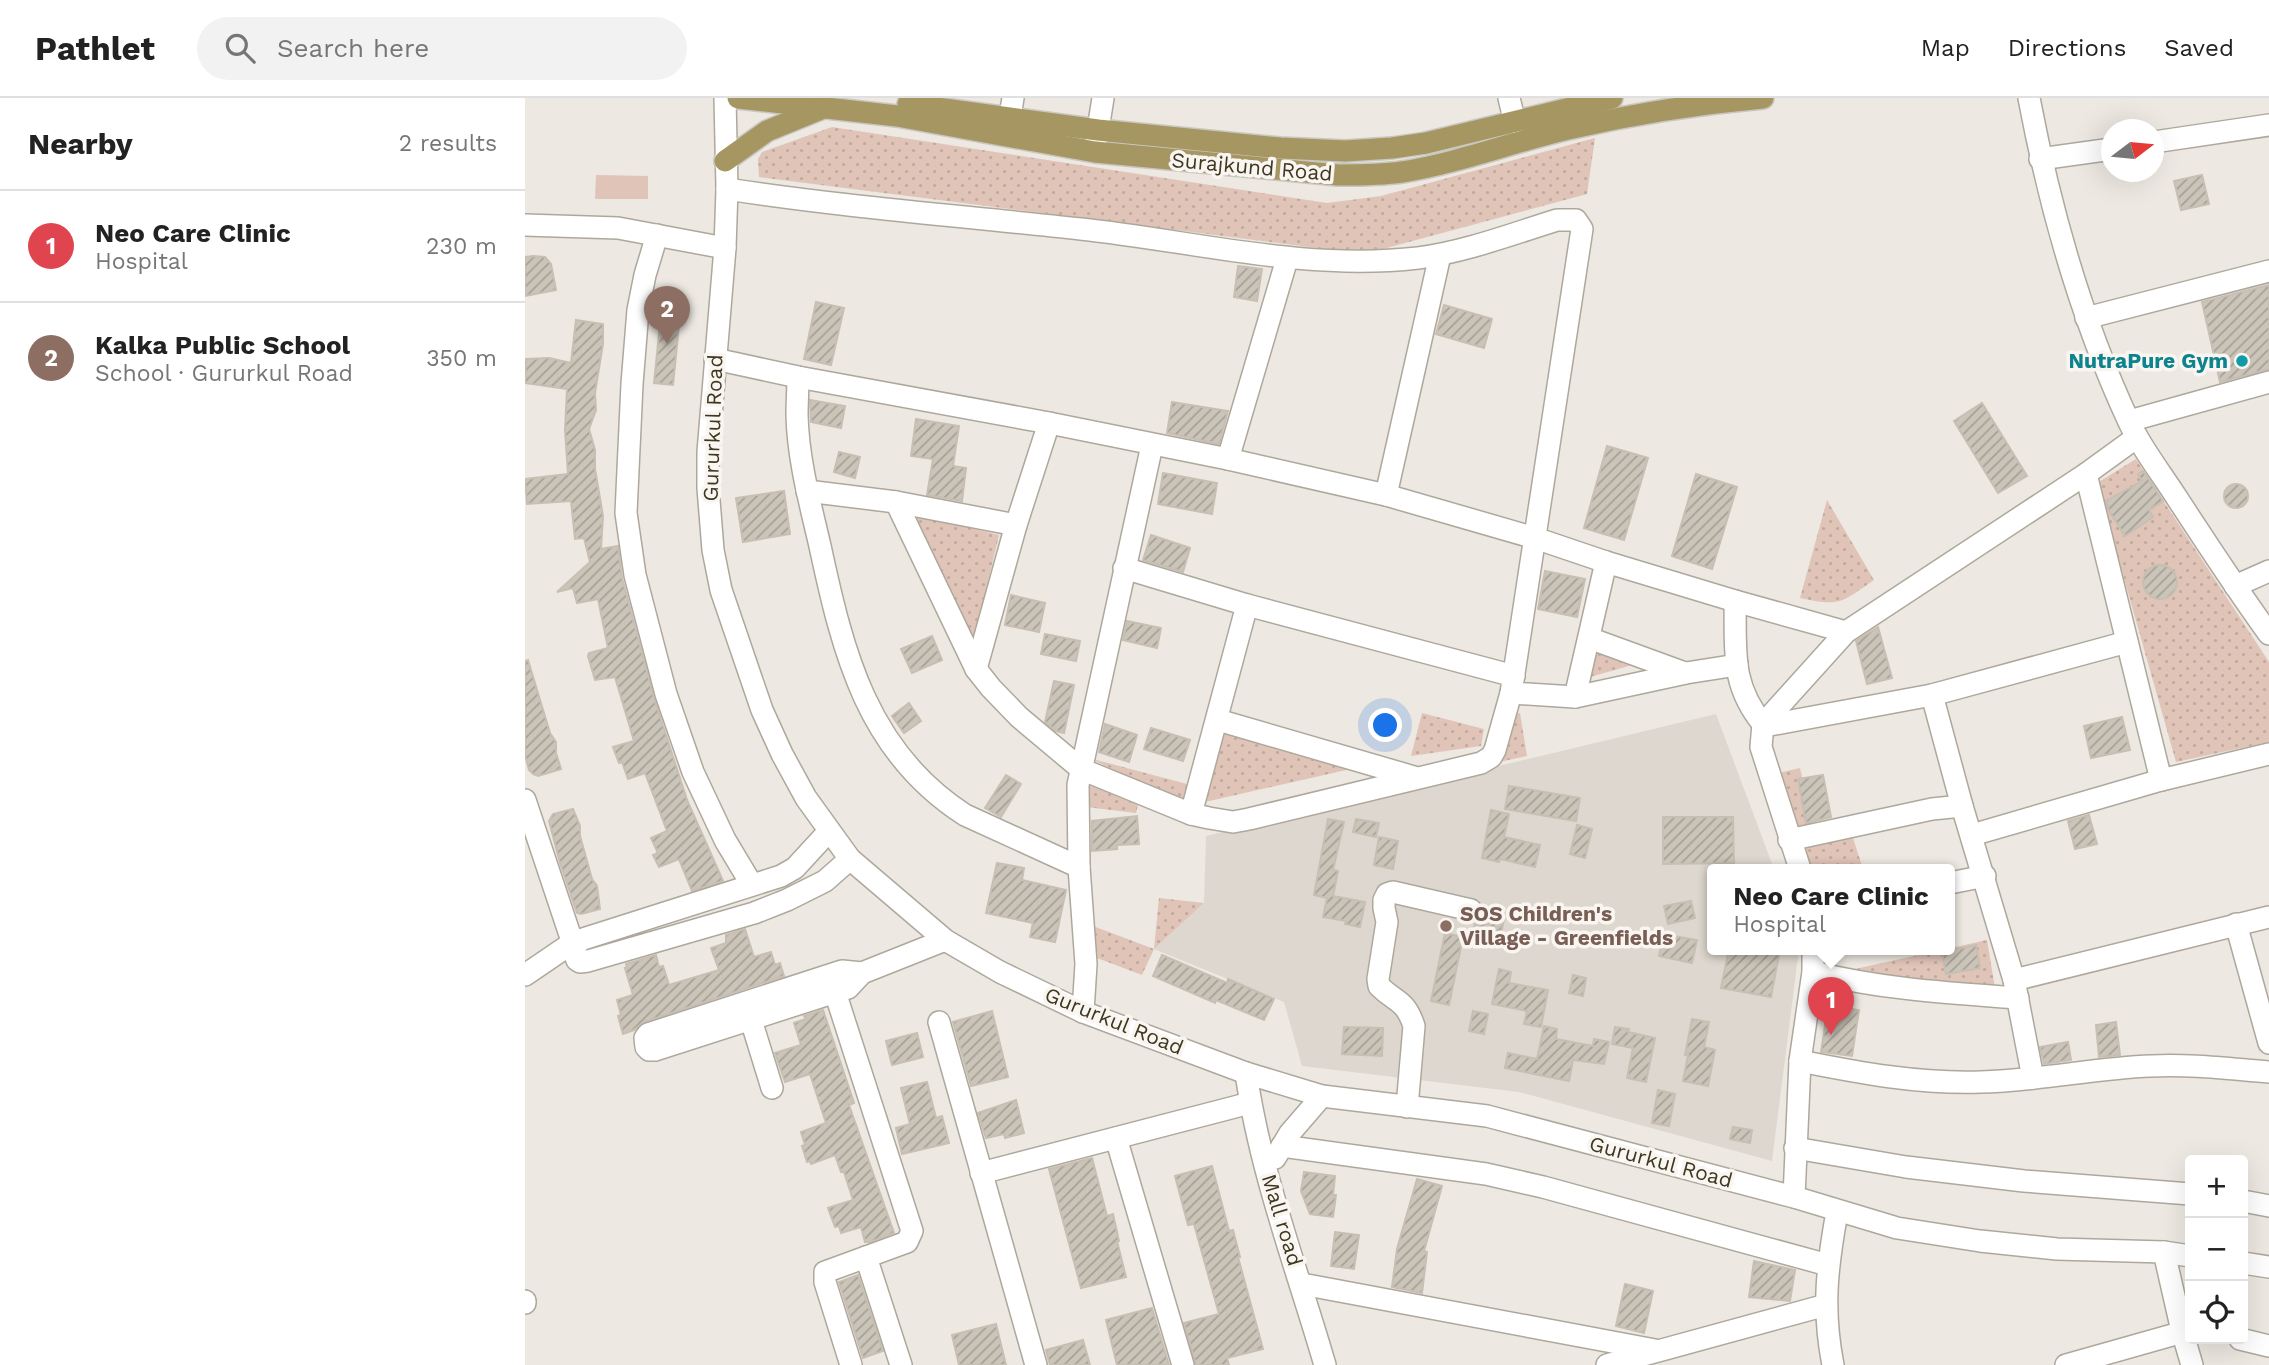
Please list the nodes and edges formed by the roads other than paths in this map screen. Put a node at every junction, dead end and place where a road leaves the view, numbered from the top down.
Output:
1 (725, 98) edge
2 (738, 98) edge
3 (860, 98) edge
4 (1104, 98) edge
5 (1509, 98) edge
6 (1612, 98) edge
7 (1763, 98) edge
8 (2029, 98) edge
9 (826, 107) junction
10 (1009, 116) edge
11 (1515, 123) junction
12 (2269, 125) edge
13 (1098, 130) junction
14 (2164, 141) edge
15 (2101, 151) edge
16 (1095, 152) junction
17 (2040, 159) junction
18 (725, 161) junction
19 (727, 189) junction
20 (525, 225) edge
21 (657, 235) junction
22 (725, 248) junction
23 (1440, 255) junction
24 (1287, 259) junction
25 (2269, 271) edge
26 (2086, 318) junction
27 (715, 359) junction
28 (798, 377) junction
29 (2269, 382) edge
30 (1049, 423) junction
31 (2133, 429) junction
32 (1152, 445) junction
33 (1228, 459) junction
34 (2086, 474) junction
35 (807, 491) junction
36 (1386, 495) junction
37 (896, 502) junction
38 (1016, 525) junction
39 (1535, 538) junction
40 (1606, 562) junction
41 (1124, 568) junction
42 (2269, 571) edge
43 (2235, 586) junction
44 (1735, 601) junction
45 (1247, 605) junction
46 (1846, 632) junction
47 (2269, 635) edge
48 (1588, 638) junction
49 (2127, 642) junction
50 (1737, 665) junction
51 (976, 669) junction
52 (1686, 673) junction
53 (1513, 685) junction
54 (1932, 695) junction
55 (1575, 697) junction
56 (1217, 720) junction
57 (1763, 724) junction
58 (2269, 754) edge
59 (1080, 769) junction
60 (1415, 778) junction
61 (2161, 780) junction
62 (525, 800) edge
63 (1962, 806) junction
64 (1191, 814) junction
65 (829, 831) junction
66 (1972, 835) junction
67 (1789, 840) junction
68 (850, 859) junction
69 (1798, 864) edge
70 (1079, 867) junction
71 (1985, 876) junction
72 (1955, 882) edge
73 (752, 886) junction
74 (1471, 910) dead end
75 (2269, 917) edge
76 (2236, 925) junction
77 (945, 940) junction
78 (573, 945) junction
79 (1813, 955) edge
80 (1813, 972) junction
81 (862, 973) junction
82 (525, 975) edge
83 (2016, 989) junction
84 (835, 992) junction
85 (1083, 1012) junction
86 (751, 1020) junction
87 (939, 1022) dead end
88 (2269, 1043) edge
89 (1800, 1061) junction
90 (2269, 1072) edge
91 (1246, 1073) junction
92 (2033, 1078) junction
93 (772, 1088) dead end
94 (1322, 1096) junction
95 (1250, 1103) junction
96 (1407, 1107) junction
97 (1116, 1138) junction
98 (1282, 1146) junction
99 (1795, 1148) junction
100 (1267, 1172) junction
101 (981, 1173) junction
102 (2185, 1195) edge
103 (1794, 1198) junction
104 (2248, 1202) edge
105 (2269, 1206) edge
106 (1837, 1212) junction
107 (2164, 1252) junction
108 (2185, 1254) edge
109 (866, 1257) junction
110 (2248, 1264) edge
111 (1828, 1265) junction
112 (2269, 1267) edge
113 (1302, 1284) junction
114 (1826, 1305) junction
115 (2185, 1326) edge
116 (2185, 1330) edge
117 (2248, 1341) edge
118 (2188, 1344) edge
119 (2269, 1346) edge
120 (1655, 1350) junction
121 (851, 1365) edge
122 (901, 1365) edge
123 (1036, 1365) edge
124 (1182, 1365) edge
125 (1325, 1365) edge
126 (1607, 1365) edge
127 (1833, 1365) edge
128 (2066, 1365) edge
129 (2192, 1365) edge

1 - 18 street, Gururkul Road
2 - 9 main road, Surajkund Road
3 - 10 main road, Surajkund Road
4 - 13 street
5 - 11 street
6 - 11 main road, Surajkund Road
7 - 16 main road, Surajkund Road
8 - 17 street
9 - 10 main road, Surajkund Road
9 - 18 main road
10 - 13 main road, Surajkund Road
10 - 16 main road, Surajkund Road
11 - 13 main road, Surajkund Road
12 - 14 street
13 - 16 street
15 - 17 street
17 - 26 street
18 - 19 street, Gururkul Road
19 - 22 street, Gururkul Road
19 - 24 street
20 - 21 street
21 - 22 street
21 - 73 street
22 - 27 street, Gururkul Road
23 - 24 street
23 - 36 street
23 - 39 street
24 - 33 street
25 - 26 street
26 - 31 street
27 - 28 street
27 - 65 street, Gururkul Road
28 - 30 street
28 - 35 street
29 - 31 street
30 - 32 street
30 - 38 street
31 - 34 street
31 - 43 street
32 - 33 street
32 - 41 street
33 - 36 street
34 - 46 street
34 - 49 street
35 - 37 street
35 - 70 street
36 - 39 street
37 - 38 street
37 - 51 street
38 - 51 street
39 - 40 street
39 - 53 street
40 - 44 street
40 - 48 street
41 - 45 street
41 - 59 street
42 - 43 street
43 - 47 street
44 - 46 street
44 - 50 street
45 - 53 street
45 - 56 street
46 - 57 street
48 - 52 street
48 - 55 street
49 - 54 street
49 - 61 street
50 - 52 street
50 - 57 street
51 - 59 street
52 - 55 street
53 - 55 street
53 - 60 street
54 - 57 street
54 - 63 street
56 - 60 street
56 - 64 street
57 - 67 street
58 - 61 street
59 - 64 street
59 - 70 street
60 - 64 street
61 - 66 street
62 - 78 street
63 - 66 street
63 - 67 street
65 - 68 street, Gururkul Road
65 - 73 street
66 - 71 street
67 - 69 street
68 - 77 street, Gururkul Road
68 - 78 street
70 - 85 street
71 - 72 street
71 - 83 street
73 - 78 street
74 - 96 street
75 - 76 street
76 - 83 street
76 - 88 street
77 - 81 street
77 - 85 street, Gururkul Road
78 - 82 street
79 - 80 street
80 - 83 street
80 - 89 street
81 - 84 street
81 - 86 street
83 - 92 street
84 - 86 street
84 - 109 street
85 - 91 street, Gururkul Road
86 - 93 street
87 - 101 street
89 - 92 street
89 - 99 street
90 - 92 street
91 - 94 street, Gururkul Road
91 - 95 street, Mall road
94 - 96 street, Gururkul Road
94 - 98 street
95 - 97 street
95 - 100 street, Mall road
96 - 103 street, Gururkul Road
97 - 101 street
97 - 124 street
98 - 100 street
98 - 111 street
99 - 102 street
99 - 103 street
100 - 113 street, Mall road
101 - 123 street
103 - 106 street, Gururkul Road
104 - 105 street
106 - 107 street, Gururkul Road
106 - 111 street
107 - 108 street, Gururkul Road
107 - 115 street
109 - 121 street
109 - 122 street
110 - 112 street
111 - 114 street
113 - 120 street
113 - 125 street, Mall road
114 - 120 street
114 - 127 street
116 - 128 street
117 - 119 street
118 - 129 street
120 - 126 street

